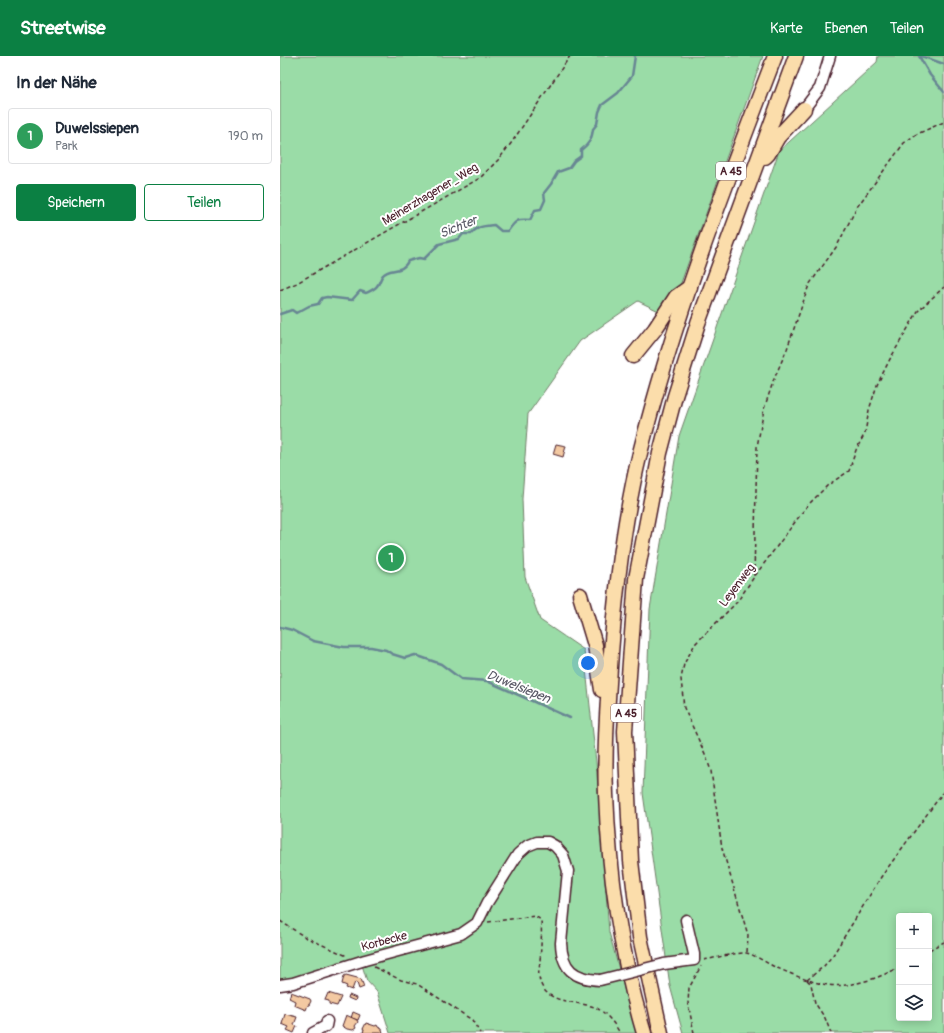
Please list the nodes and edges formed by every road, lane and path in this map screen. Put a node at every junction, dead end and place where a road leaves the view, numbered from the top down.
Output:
1 (570, 56) edge
2 (775, 56) edge
3 (796, 56) edge
4 (830, 56) edge
5 (804, 109) joint
6 (944, 122) edge
7 (756, 166) junction
8 (690, 287) junction
9 (944, 287) edge
10 (280, 290) edge
11 (632, 356) dead end
12 (754, 577) junction
13 (580, 595) dead end
14 (606, 716) junction
15 (944, 791) edge
16 (686, 920) dead end
17 (280, 921) edge
18 (477, 923) junction
19 (944, 942) edge
20 (931, 949) edge
21 (747, 952) junction
22 (362, 960) junction
23 (698, 960) junction
24 (896, 968) edge
25 (807, 980) junction
26 (280, 984) edge
27 (327, 1021) dead end
28 (313, 1033) edge
29 (480, 1033) edge
30 (620, 1033) edge
31 (644, 1033) edge
32 (662, 1033) edge
33 (694, 1033) edge
34 (831, 1033) edge

1 - 10 path, Meinerzhagener_Weg
2 - 8 highway, A 45
3 - 7 highway, A 45
4 - 5 street
5 - 7 highway
6 - 12 path
7 - 32 highway, A 45
8 - 11 highway
8 - 14 highway, A 45
9 - 12 path, Leyenweg
12 - 21 path, Leyenweg
13 - 14 highway
14 - 31 highway, A 45
15 - 25 path
16 - 23 street
17 - 22 path
18 - 22 street, Korbecke
18 - 23 street, bridge
18 - 30 path
19 - 20 path
21 - 23 path
21 - 25 path
22 - 26 street, Korbecke
22 - 29 path
23 - 33 path
24 - 25 path
25 - 34 path
27 - 28 street

